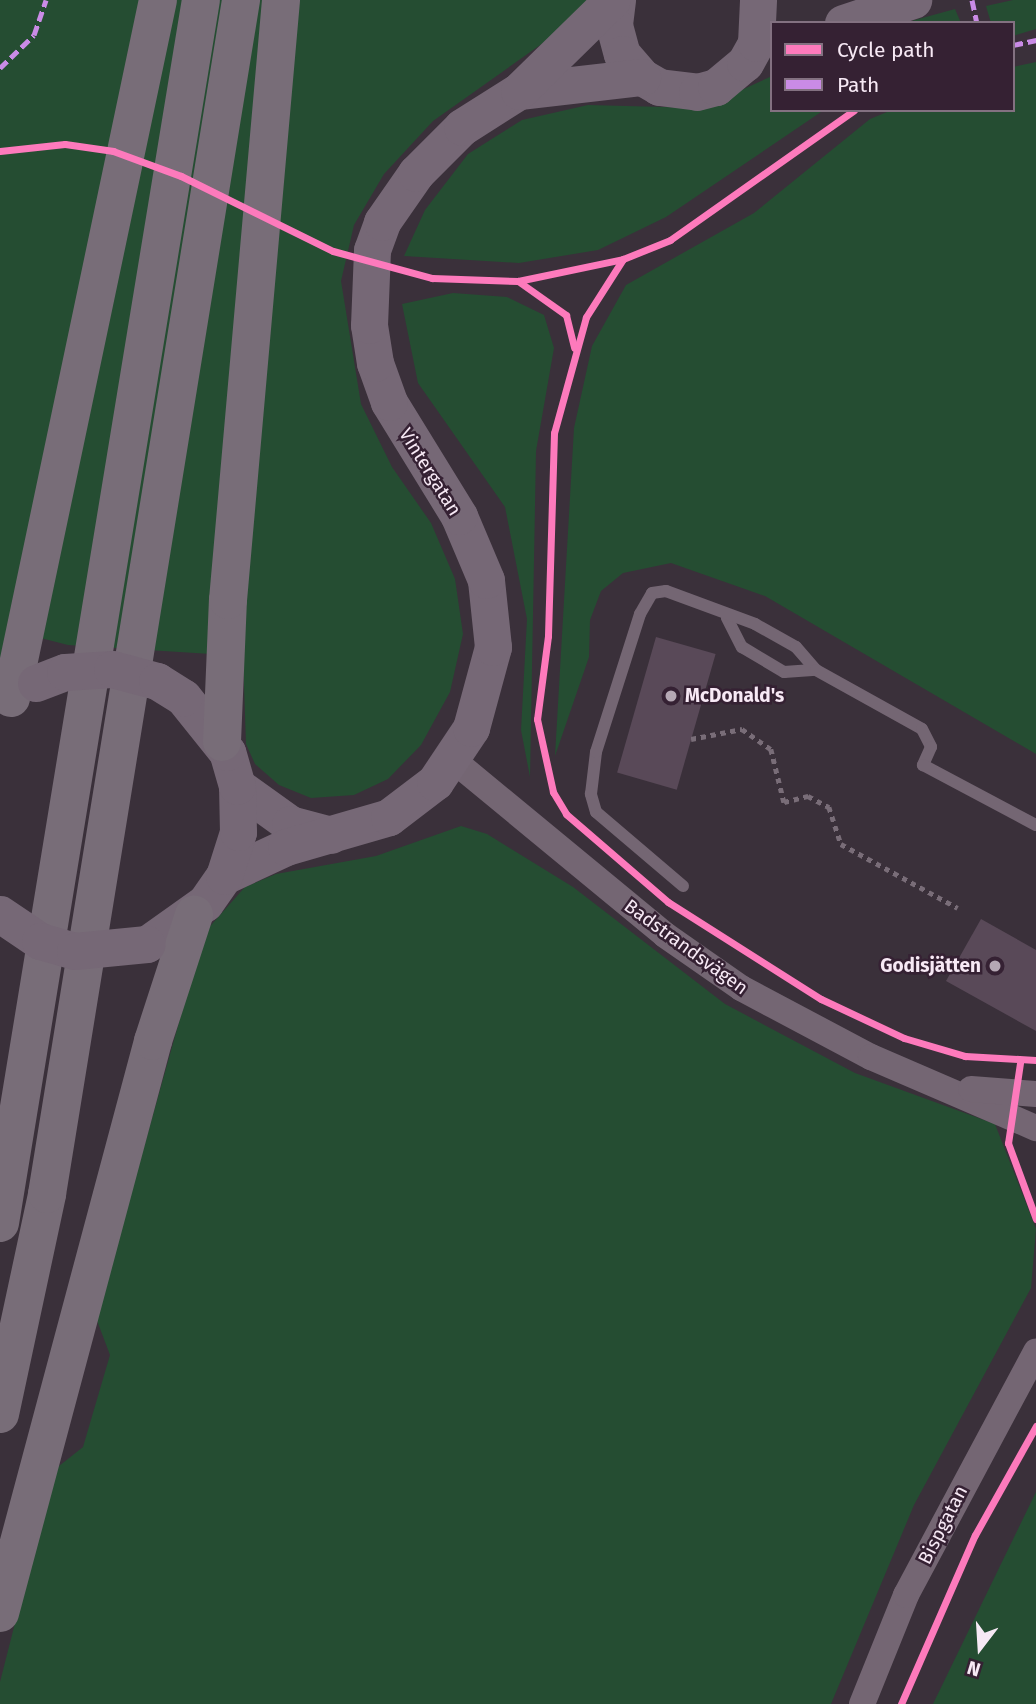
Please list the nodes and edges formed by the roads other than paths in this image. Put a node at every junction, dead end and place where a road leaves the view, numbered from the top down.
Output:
1 (158, 0) edge
2 (201, 0) edge
3 (241, 0) edge
4 (281, 0) edge
5 (615, 0) edge
6 (758, 0) edge
7 (913, 0) edge
8 (849, 21) edge
9 (759, 58) edge
10 (642, 77) junction
11 (519, 91) junction
12 (727, 618) junction
13 (816, 670) junction
14 (16, 696) edge
15 (222, 742) junction
16 (453, 760) junction
17 (237, 786) junction
18 (1036, 825) edge
19 (331, 835) junction
20 (224, 876) junction
21 (683, 886) dead end
22 (0, 914) edge
23 (194, 915) junction
24 (948, 1087) junction
25 (1036, 1094) edge
26 (1036, 1128) edge
27 (0, 1223) edge
28 (1036, 1352) edge
29 (0, 1414) edge
30 (0, 1614) edge
31 (862, 1704) edge

1 - 14 highway
2 - 27 highway
3 - 29 highway
4 - 15 highway
5 - 10 street
5 - 11 street, Vintergatan
6 - 9 street
7 - 8 street
9 - 10 street
10 - 11 street, Vintergatan
11 - 16 street, Vintergatan
12 - 13 lane
12 - 13 lane
12 - 21 lane
13 - 18 lane
14 - 15 street, bridge
15 - 17 street
16 - 19 street, Vintergatan
16 - 24 street, Badstrandsvägen
17 - 19 street
17 - 20 street
19 - 20 street, Vintergatan
20 - 23 street
22 - 23 street, bridge
23 - 30 highway
24 - 25 street, Badstrandsvägen
24 - 26 street, Badstrandsvägen
28 - 31 street, Bispgatan

